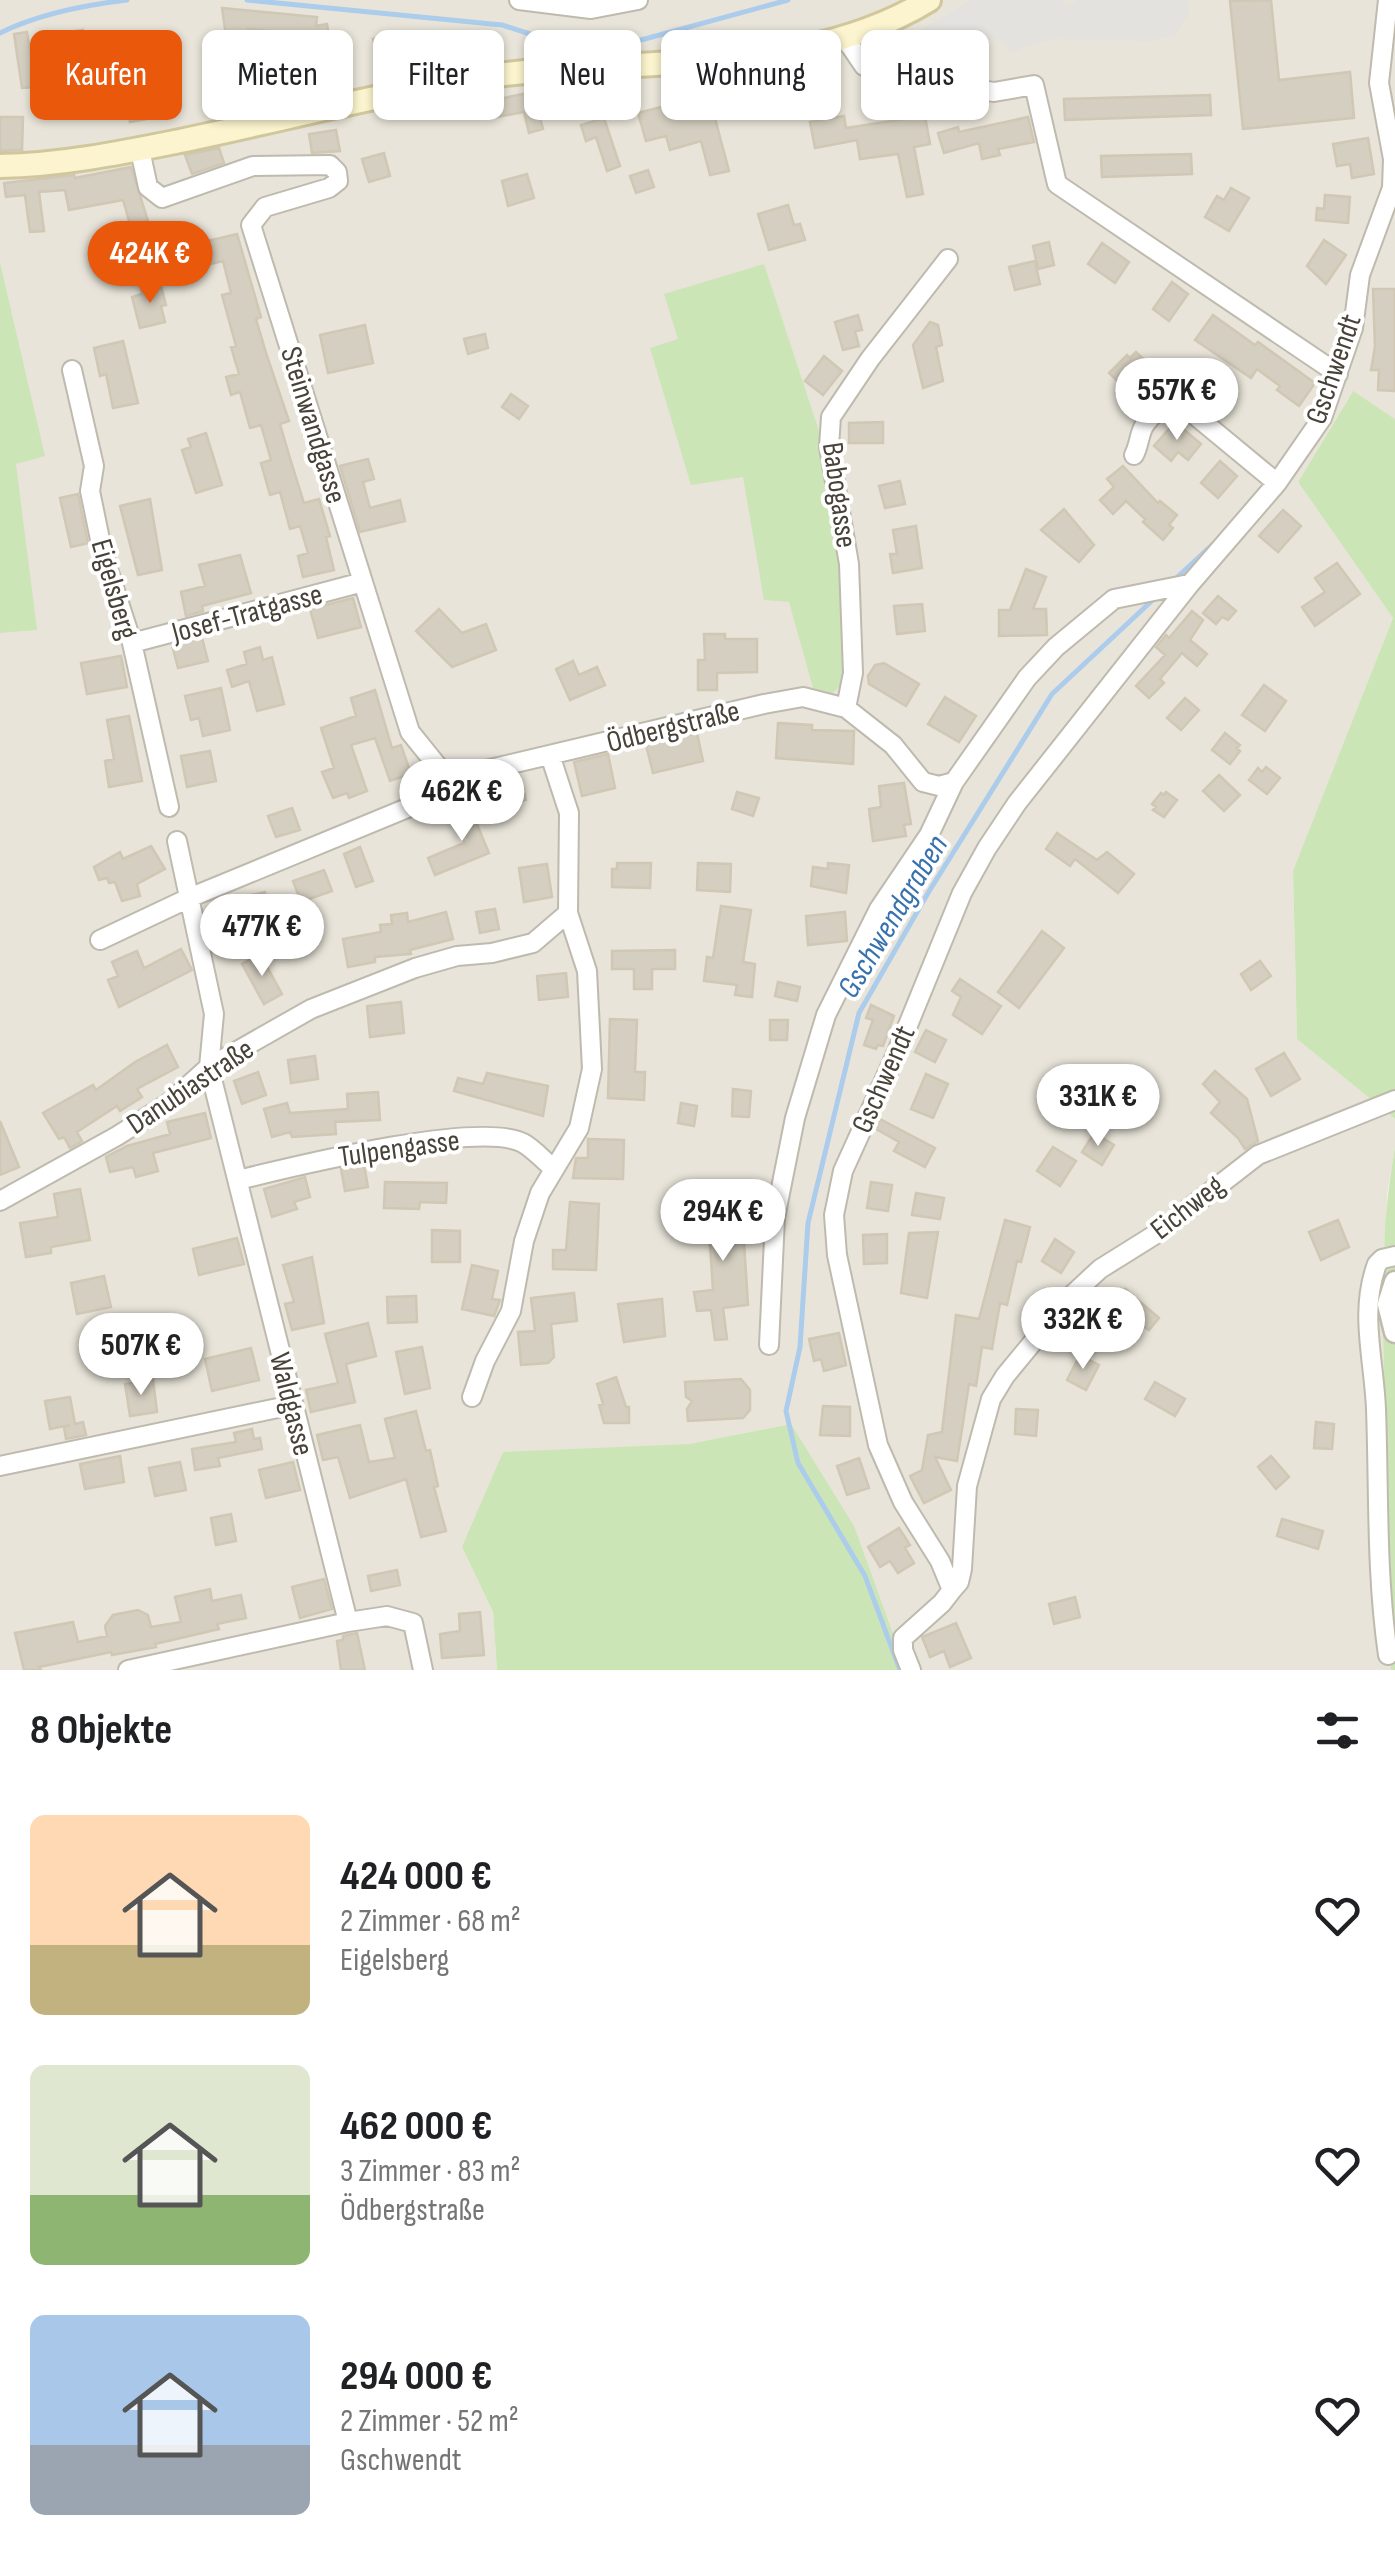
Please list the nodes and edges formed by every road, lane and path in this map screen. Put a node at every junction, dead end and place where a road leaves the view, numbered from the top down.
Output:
1 (519, 0) edge
2 (638, 0) edge
3 (929, 0) edge
4 (1388, 0) edge
5 (845, 38) junction
6 (140, 150) junction
7 (0, 166) edge
8 (948, 260) dead end
9 (72, 370) dead end
10 (1338, 374) junction
11 (1193, 386) dead end
12 (1179, 402) junction
13 (1134, 454) dead end
14 (1277, 483) junction
15 (362, 582) junction
16 (1190, 584) junction
17 (132, 643) junction
18 (846, 708) junction
19 (550, 755) junction
20 (448, 778) junction
21 (954, 782) junction
22 (169, 808) dead end
23 (177, 842) dead end
24 (189, 898) junction
25 (568, 913) junction
26 (100, 940) dead end
27 (209, 1067) junction
28 (1395, 1100) edge
29 (553, 1168) junction
30 (238, 1180) junction
31 (0, 1201) edge
32 (1395, 1256) edge
33 (1395, 1282) edge
34 (1395, 1332) edge
35 (768, 1345) dead end
36 (472, 1397) dead end
37 (292, 1405) junction
38 (0, 1466) edge
39 (952, 1590) junction
40 (348, 1622) junction
41 (1388, 1655) dead end
42 (128, 1670) edge
43 (423, 1670) edge
44 (911, 1670) edge

1 - 2 street
3 - 5 main road
4 - 10 street, Gschwendt
5 - 6 main road
5 - 10 street
6 - 7 main road
6 - 15 street, Steinwandgasse
8 - 18 street, Babogasse
9 - 17 street, Eigelsberg
10 - 14 street, Gschwendt
11 - 12 street
12 - 13 street
12 - 14 street
14 - 16 street, Gschwendt
15 - 17 street, Josef-Tratgasse
15 - 20 street, Steinwandgasse
16 - 21 street
16 - 39 street, Gschwendt
17 - 22 street, Eigelsberg
18 - 19 street, Ödbergstraße
18 - 21 street, Ödbergstraße
19 - 20 street, Ödbergstraße
19 - 25 street
20 - 24 street, Ödbergstraße
21 - 35 street
23 - 24 street
24 - 26 street, Ödbergstraße
24 - 27 street, Waldgasse
25 - 27 street, Danubiastraße
25 - 29 street
27 - 30 street, Waldgasse
27 - 31 street, Danubiastraße
28 - 39 street, Eichweg
29 - 30 street, Tulpengasse
29 - 36 street
30 - 37 street, Waldgasse
32 - 41 street
33 - 34 street
37 - 38 street
37 - 40 street, Waldgasse
39 - 44 street
40 - 42 street
40 - 43 street

